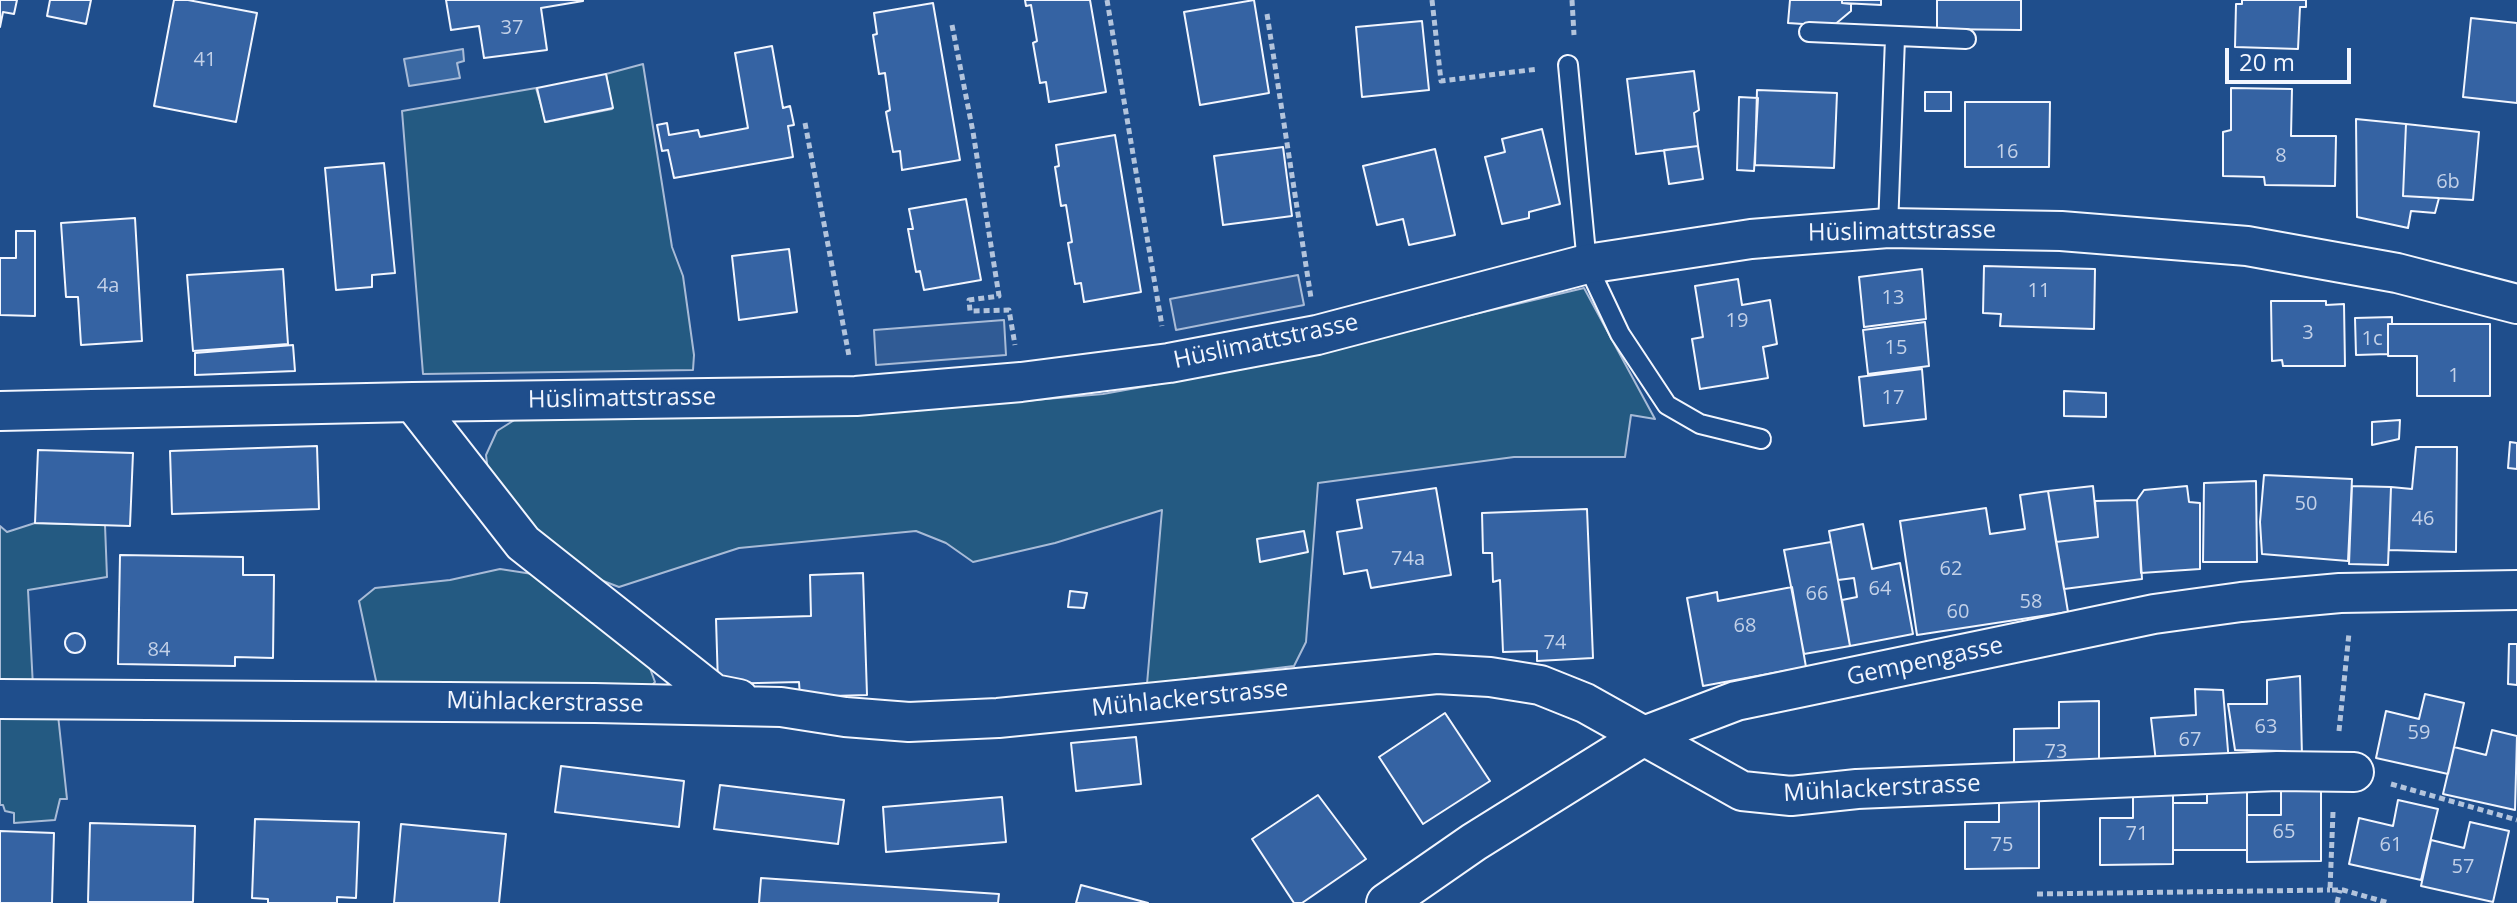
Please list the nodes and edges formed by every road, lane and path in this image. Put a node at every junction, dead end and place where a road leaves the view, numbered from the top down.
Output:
1 (1107, 0) edge
2 (1432, 0) edge
3 (1267, 14) dead end
4 (952, 25) dead end
5 (1809, 32) dead end
6 (1895, 38) junction
7 (1966, 39) dead end
8 (1568, 65) joint
9 (805, 123) dead end
10 (1888, 228) junction
11 (1587, 264) junction
12 (2517, 304) edge
13 (1009, 310) dead end
14 (1317, 335) junction
15 (847, 349) dead end
16 (1169, 363) junction
17 (413, 402) junction
18 (0, 411) edge
19 (1761, 439) dead end
20 (2517, 590) edge
21 (2350, 631) dead end
22 (0, 699) edge
23 (781, 707) junction
24 (1644, 736) junction
25 (2344, 772) junction
26 (2517, 820) edge
27 (2330, 890) junction
28 (2340, 890) junction
29 (2037, 894) dead end
30 (1386, 903) edge
31 (2337, 903) edge
32 (2389, 903) edge

1 - 16 path
2 - 8 path
3 - 14 path
4 - 13 path
5 - 6 lane
6 - 7 lane
6 - 10 lane
8 - 11 lane
9 - 15 path
10 - 11 street, Hüslimattstrasse
10 - 12 street, Hüslimattstrasse
11 - 14 street, Hüslimattstrasse
11 - 19 lane
14 - 16 street, Hüslimattstrasse
16 - 17 street, Hüslimattstrasse
17 - 18 street, Hüslimattstrasse
17 - 23 street
20 - 24 street, Gempengasse
21 - 25 path
22 - 23 street, Mühlackerstrasse
23 - 24 street, Mühlackerstrasse
24 - 25 street, Mühlackerstrasse
24 - 30 street, Gempengasse
25 - 26 path
25 - 27 path
27 - 28 path
27 - 29 path
28 - 31 path
28 - 32 path

